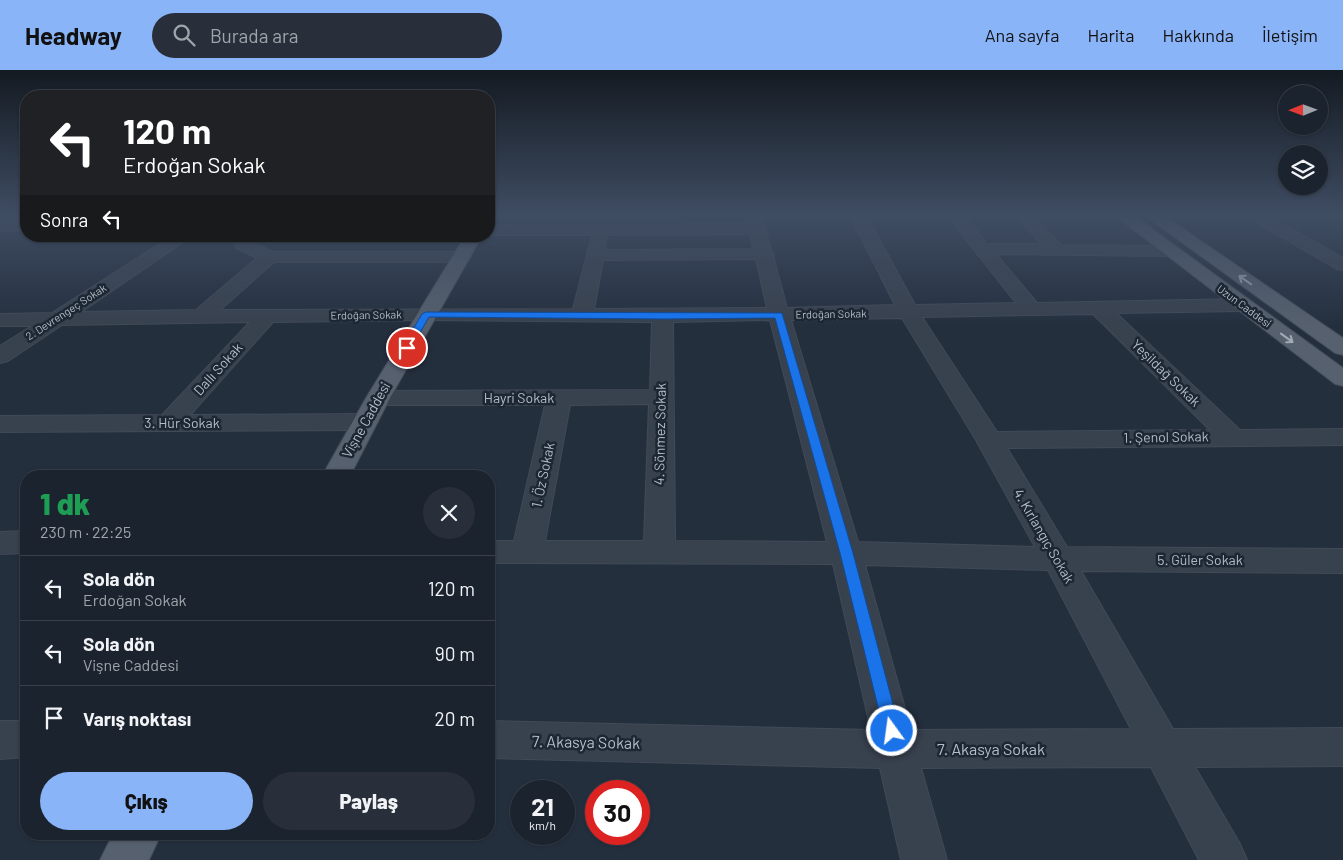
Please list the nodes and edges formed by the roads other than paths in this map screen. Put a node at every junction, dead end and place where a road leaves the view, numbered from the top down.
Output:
1 (159, 252) edge
2 (258, 252) edge
3 (465, 252) edge
4 (596, 252) edge
5 (618, 252) edge
6 (763, 252) edge
7 (877, 252) edge
8 (985, 252) edge
9 (1170, 252) edge
10 (1205, 252) edge
11 (1320, 252) edge
12 (595, 255) junction
13 (462, 257) junction
14 (269, 258) junction
15 (1343, 265) edge
16 (1242, 305) junction
17 (1100, 309) junction
18 (1032, 310) junction
19 (909, 313) junction
20 (426, 314) junction
21 (779, 315) junction
22 (201, 316) junction
23 (267, 316) junction
24 (582, 316) junction
25 (663, 316) junction
26 (0, 320) edge
27 (53, 320) junction
28 (1343, 348) edge
29 (0, 356) edge
30 (1343, 379) edge
31 (661, 397) junction
32 (378, 398) junction
33 (560, 398) junction
34 (365, 422) junction
35 (170, 423) junction
36 (0, 424) edge
37 (1232, 436) junction
38 (1343, 437) edge
39 (989, 440) junction
40 (339, 470) edge
41 (20, 542) edge
42 (0, 543) edge
43 (495, 552) edge
44 (527, 552) junction
45 (659, 552) junction
46 (846, 553) junction
47 (1058, 559) junction
48 (1343, 561) edge
49 (20, 739) edge
50 (0, 740) edge
51 (495, 740) edge
52 (1343, 747) edge
53 (1162, 748) junction
54 (896, 749) junction
55 (135, 840) edge
56 (152, 840) edge
57 (123, 860) edge
58 (143, 860) edge
59 (924, 860) edge
60 (1224, 860) edge

1 - 27 street, 2. Devrengeç Sokak
2 - 14 street
3 - 13 main road, Vişne Caddesi
4 - 12 street
5 - 12 street
6 - 21 street
7 - 19 street, 4. Kırlangıç Sokak
8 - 18 street
9 - 16 main road, Uzun Caddesi
28 -> 10 main road, Uzun Caddesi
11 - 15 street
12 - 24 street
13 - 14 street
13 - 20 main road, Vişne Caddesi
14 - 22 street
16 - 17 street, Erdoğan Sokak
16 -> 30 main road, Uzun Caddesi
17 - 18 street, Erdoğan Sokak
17 - 37 street, Yeşildağ Sokak
18 - 19 street, Erdoğan Sokak
19 - 21 street, Erdoğan Sokak
19 - 39 street, 4. Kırlangıç Sokak
20 - 23 street, Erdoğan Sokak
20 - 24 street, Erdoğan Sokak
20 - 32 main road, Vişne Caddesi
21 - 25 street, Erdoğan Sokak
21 - 46 street
22 - 23 street, Erdoğan Sokak
22 - 27 street, Erdoğan Sokak
23 - 35 street, Dallı Sokak
24 - 25 street, Erdoğan Sokak
25 - 31 street, 4. Sönmez Sokak
26 - 27 street, Erdoğan Sokak
27 - 29 street, 2. Devrengeç Sokak
31 - 33 street, Hayri Sokak
31 - 45 street, 4. Sönmez Sokak
32 - 33 street, Hayri Sokak
32 - 34 main road, Vişne Caddesi
33 - 44 street, 1. Öz Sokak
34 - 35 street, 3. Hür Sokak
34 - 40 main road, Vişne Caddesi
35 - 36 street, 3. Hür Sokak
37 - 38 street, 1. Şenol Sokak
37 - 39 street, 1. Şenol Sokak
39 - 47 street, 4. Kırlangıç Sokak
41 - 42 street
43 - 44 street, 5. Güler Sokak
44 - 45 street, 5. Güler Sokak
45 - 46 street, 5. Güler Sokak
46 - 47 street, 5. Güler Sokak
46 - 54 street
47 - 48 street, 5. Güler Sokak
47 - 53 street, 4. Kırlangıç Sokak
49 - 50 street
51 - 54 street, 7. Akasya Sokak
52 - 53 street, 7. Akasya Sokak
53 - 54 street, 7. Akasya Sokak
53 - 60 street, 4. Kırlangıç Sokak
54 - 59 street
55 - 57 main road
56 - 58 main road

